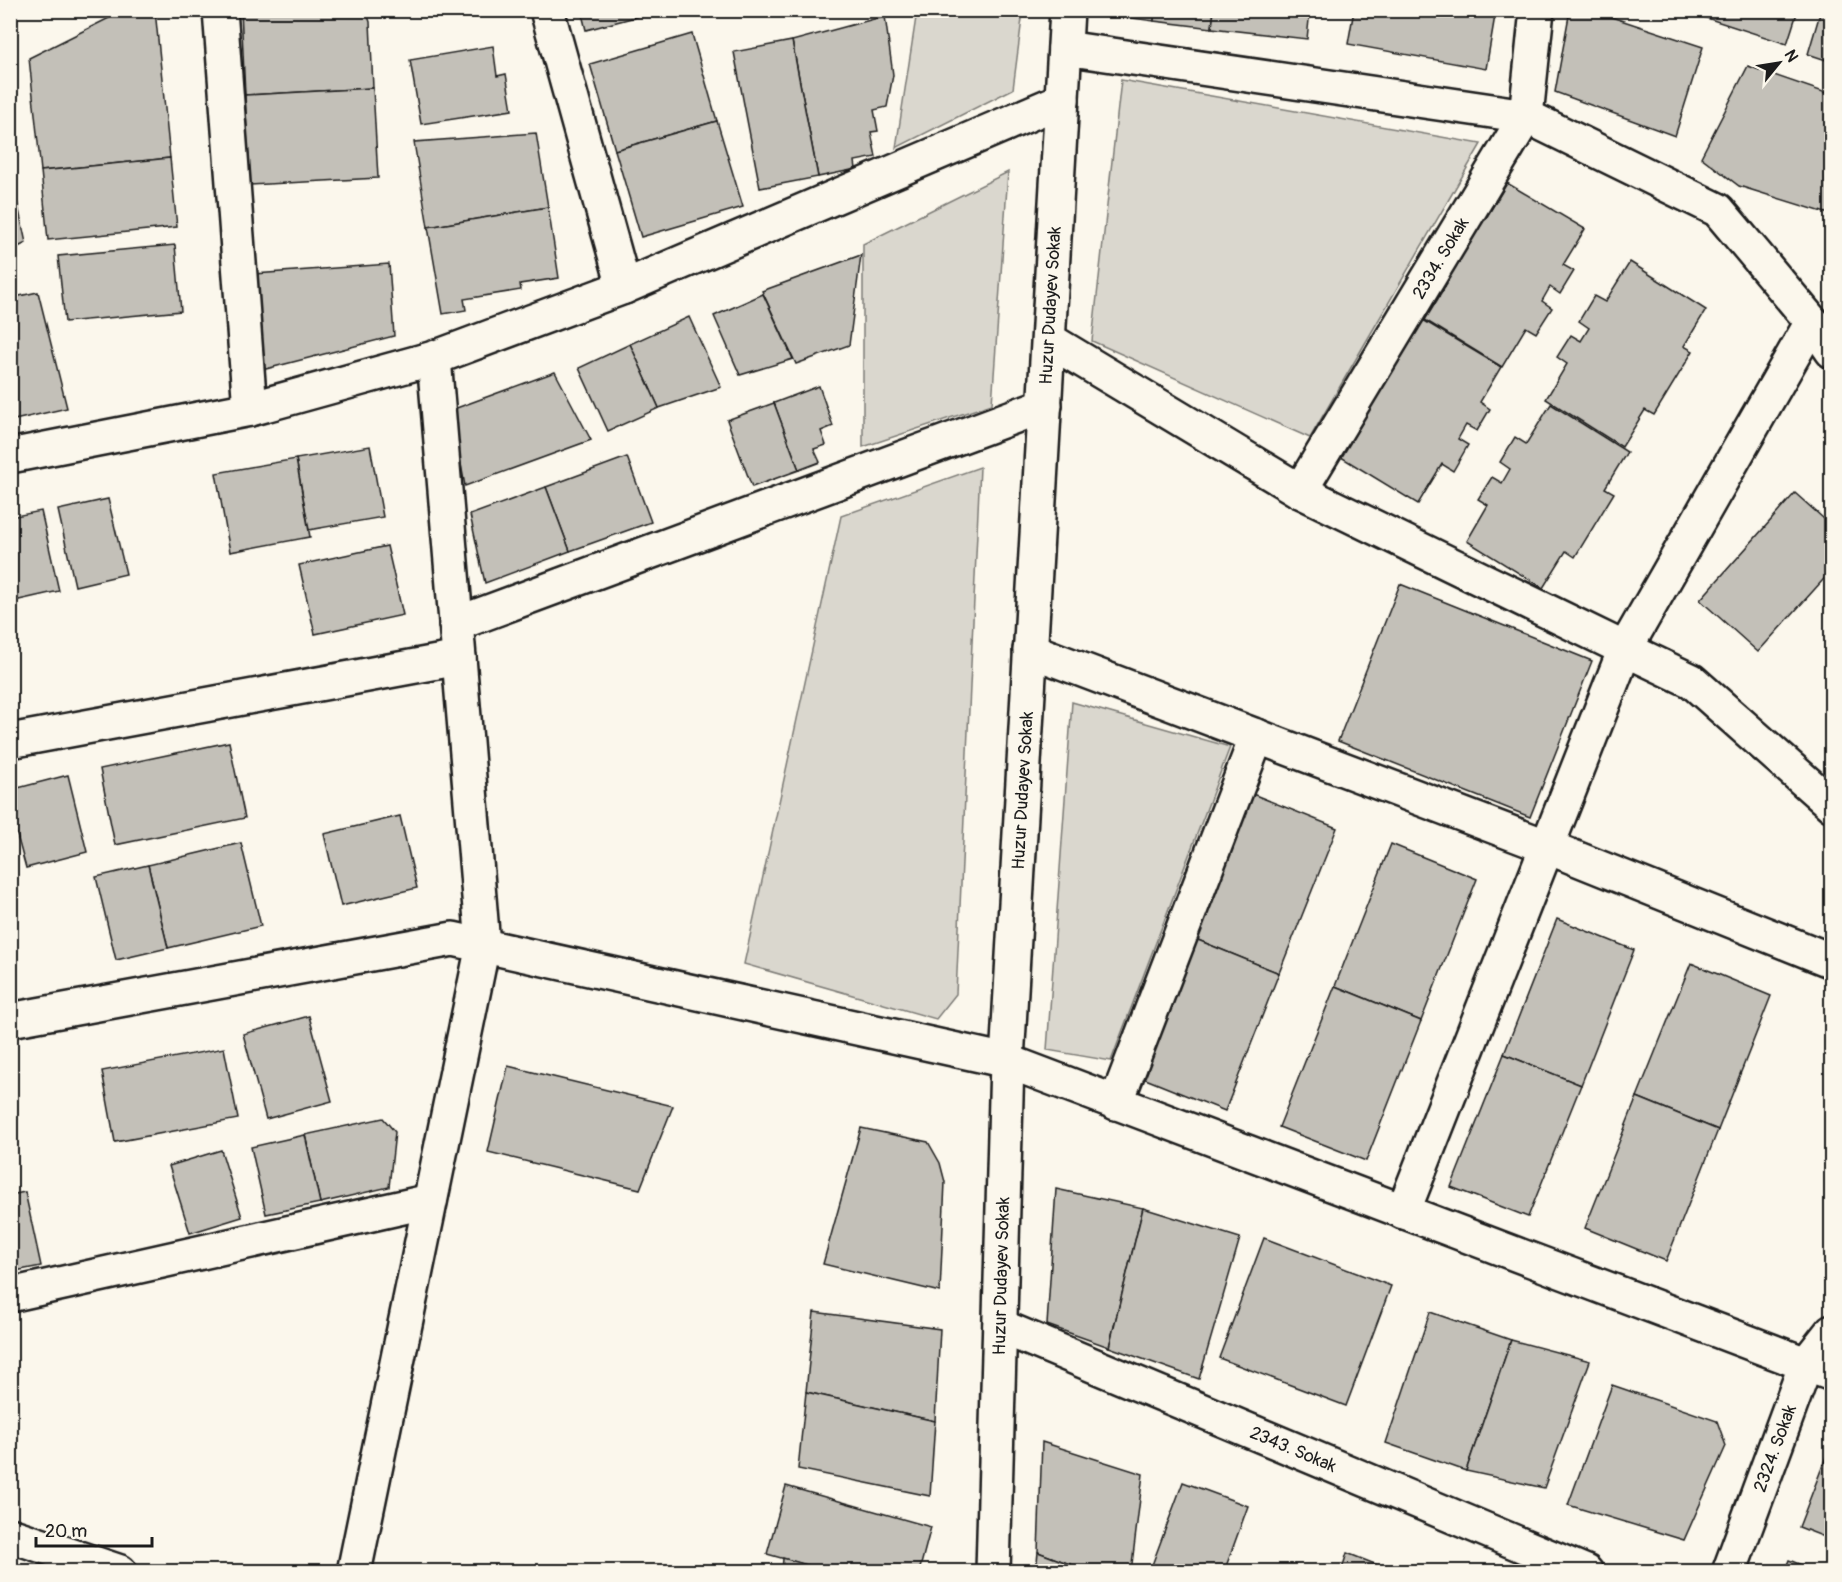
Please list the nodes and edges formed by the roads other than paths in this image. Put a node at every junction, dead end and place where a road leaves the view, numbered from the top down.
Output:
1 (220, 10) edge
2 (547, 10) edge
3 (1067, 10) edge
4 (1537, 10) edge
5 (1065, 48) junction
6 (1062, 100) junction
7 (1526, 116) junction
8 (624, 287) junction
9 (1812, 322) junction
10 (1049, 340) junction
11 (1832, 351) edge
12 (434, 358) junction
13 (1045, 405) junction
14 (250, 409) junction
15 (10, 456) edge
16 (1300, 491) junction
17 (456, 624) junction
18 (1625, 649) junction
19 (1030, 650) junction
20 (459, 658) junction
21 (1257, 736) junction
22 (10, 741) edge
23 (1832, 806) edge
24 (1548, 847) junction
25 (483, 945) junction
26 (1832, 961) edge
27 (10, 1020) edge
28 (1007, 1061) junction
29 (1116, 1102) junction
30 (430, 1201) junction
31 (1403, 1212) junction
32 (10, 1295) edge
33 (1000, 1326) junction
34 (1832, 1331) edge
35 (1819, 1369) edge
36 (10, 1535) edge
37 (120, 1572) edge
38 (354, 1572) edge
39 (993, 1572) edge
40 (1586, 1572) edge
41 (1729, 1572) edge

1 - 14 street
2 - 8 street
3 - 5 street, Huzur Dudayev Sokak
4 - 7 street, 2334. Sokak
5 - 6 street, Huzur Dudayev Sokak
5 - 7 street
6 - 8 street
6 - 10 street, Huzur Dudayev Sokak
7 - 9 street
7 - 16 street, 2334. Sokak
8 - 12 street
9 - 11 street
9 - 18 street
10 - 13 street, Huzur Dudayev Sokak
10 - 16 street
12 - 14 street
12 - 17 street
13 - 17 street
13 - 19 street, Huzur Dudayev Sokak
14 - 15 street
16 - 18 street
17 - 20 street
18 - 23 street
18 - 24 street
19 - 21 street
19 - 28 street, Huzur Dudayev Sokak
20 - 22 street
20 - 25 street
21 - 24 street
21 - 29 street
24 - 26 street
24 - 31 street
25 - 27 street
25 - 28 street
25 - 30 street
28 - 29 street
28 - 33 street, Huzur Dudayev Sokak
29 - 31 street
30 - 32 street
30 - 38 street
31 - 35 street
33 - 39 street, Huzur Dudayev Sokak
33 - 40 street, 2343. Sokak
34 - 35 street, 2324. Sokak
35 - 41 street, 2324. Sokak
36 - 37 street

